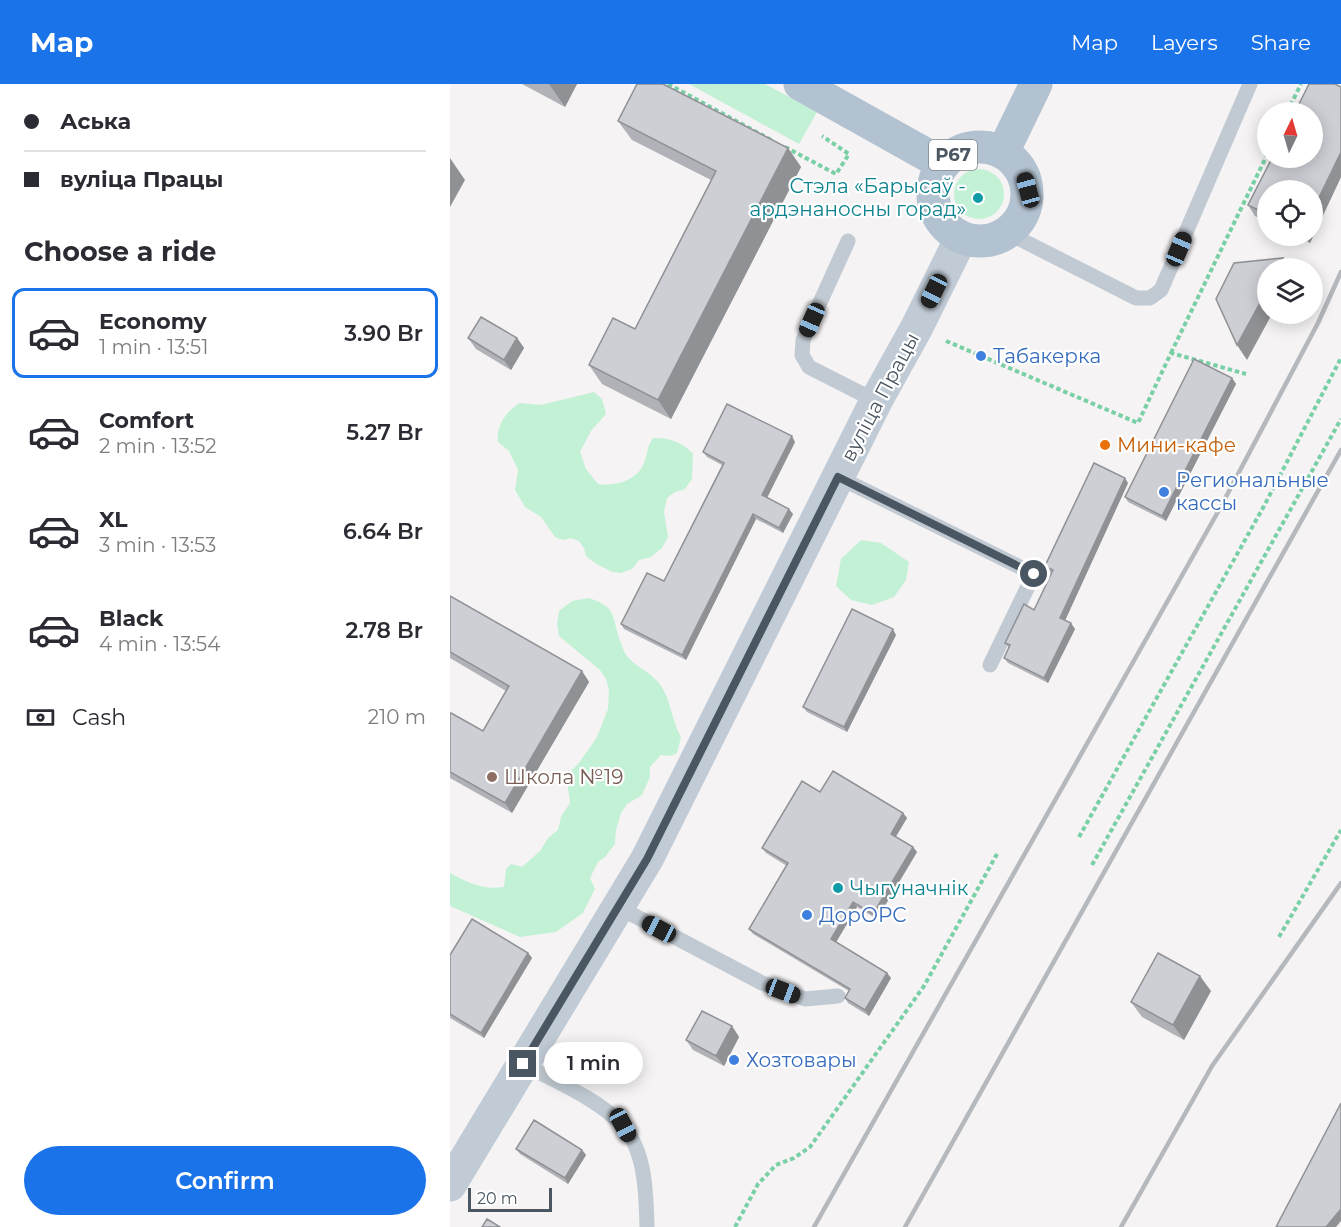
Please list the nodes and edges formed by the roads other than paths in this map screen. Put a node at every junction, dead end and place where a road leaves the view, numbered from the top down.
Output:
1 (800, 84) edge
2 (1036, 84) edge
3 (1250, 84) edge
4 (1003, 152) junction
5 (943, 164) junction
6 (1008, 233) junction
7 (961, 238) junction
8 (848, 241) dead end
9 (876, 401) junction
10 (838, 477) junction
11 (990, 665) dead end
12 (618, 908) junction
13 (838, 996) dead end
14 (523, 1064) junction
15 (450, 1185) edge
16 (647, 1227) edge

1 - 5 main road, Р67
2 - 4 main road, Р67
3 - 6 lane
4 - 5 main road, Р67
4 - 6 main road, Р67
5 - 7 main road, Р67
6 - 7 main road
7 - 9 main road, вуліца Працы
8 - 9 lane
9 - 10 main road, вуліца Працы
10 - 11 lane
10 - 12 main road, вуліца Працы
12 - 13 lane
12 - 14 main road, вуліца Працы
14 - 15 main road, вуліца Працы
14 - 16 lane

